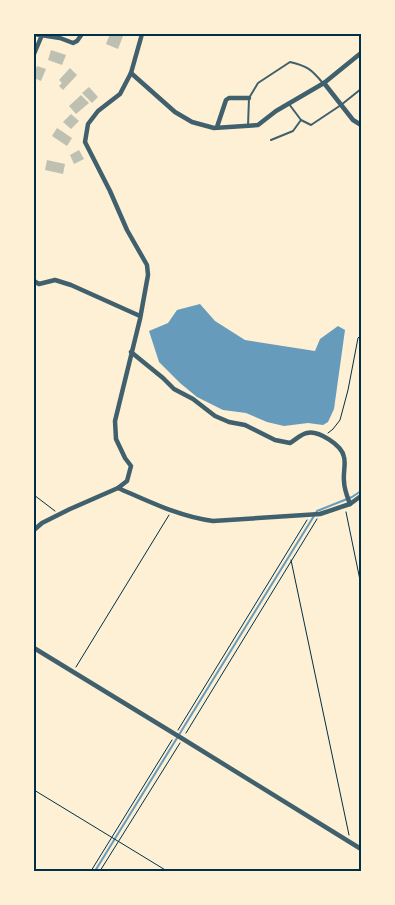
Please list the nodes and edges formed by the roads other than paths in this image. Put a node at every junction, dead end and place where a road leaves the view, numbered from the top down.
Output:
1 (34, 34) edge
2 (82, 34) edge
3 (142, 34) edge
4 (42, 35) edge
5 (361, 53) edge
6 (34, 54) edge
7 (131, 73) junction
8 (324, 83) junction
9 (361, 89) edge
10 (249, 98) junction
11 (289, 104) junction
12 (341, 105) junction
13 (301, 120) junction
14 (361, 125) edge
15 (248, 126) junction
16 (217, 128) junction
17 (270, 140) dead end
18 (34, 281) edge
19 (140, 316) junction
20 (131, 352) junction
21 (118, 488) junction
22 (361, 496) edge
23 (347, 505) junction
24 (34, 530) edge
25 (34, 648) edge
26 (361, 849) edge

1 - 4 street
2 - 4 street
3 - 7 street
4 - 6 street
5 - 8 street
7 - 16 street
7 - 19 street
8 - 10 lane
8 - 11 street
8 - 12 street
9 - 12 lane
10 - 15 lane
10 - 16 street
11 - 13 lane
11 - 15 street
12 - 13 lane
12 - 14 street
13 - 17 lane
15 - 16 street
18 - 19 street
19 - 20 street
20 - 21 street
20 - 23 street
21 - 23 street
21 - 24 street
22 - 23 street
25 - 26 street

